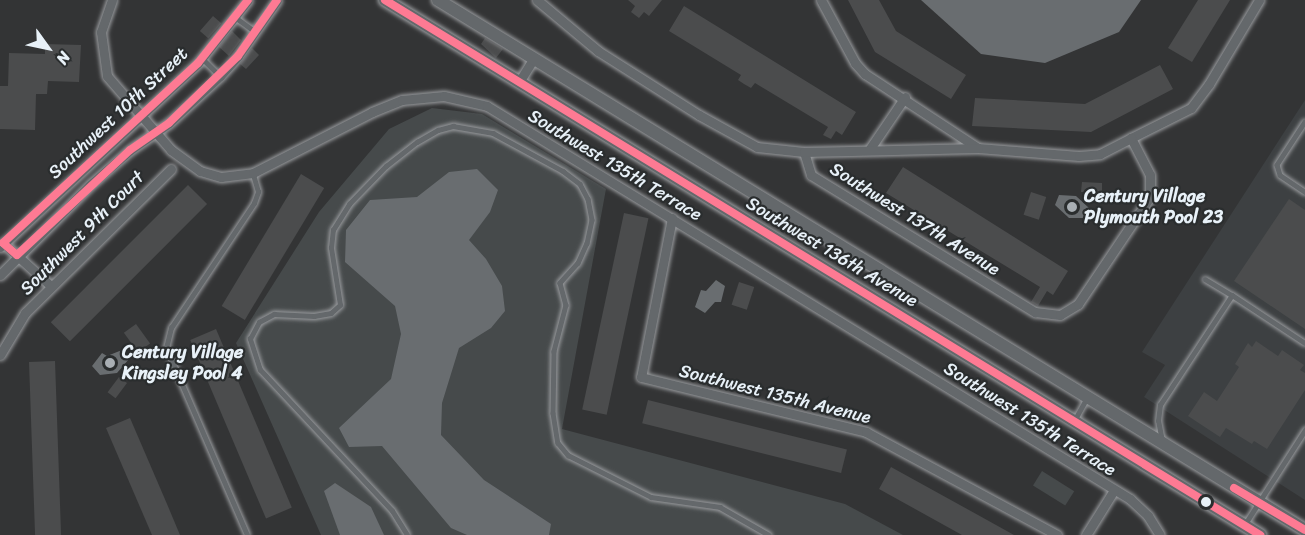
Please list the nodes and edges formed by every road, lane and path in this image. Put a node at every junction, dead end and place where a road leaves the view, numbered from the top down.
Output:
1 (112, 0) edge
2 (248, 0) edge
3 (277, 0) edge
4 (385, 0) edge
5 (438, 0) edge
6 (537, 0) edge
7 (821, 0) edge
8 (1259, 0) edge
9 (235, 17) junction
10 (256, 32) junction
11 (202, 58) junction
12 (534, 58) junction
13 (220, 76) junction
14 (519, 82) junction
15 (905, 97) junction
16 (140, 118) junction
17 (1305, 122) edge
18 (154, 132) junction
19 (1131, 138) junction
20 (978, 148) junction
21 (870, 150) junction
22 (804, 152) junction
23 (171, 169) dead end
24 (253, 173) junction
25 (1305, 192) edge
26 (672, 218) junction
27 (2, 245) edge
28 (17, 255) junction
29 (0, 275) edge
30 (1205, 279) dead end
31 (51, 286) junction
32 (1232, 295) junction
33 (1305, 344) edge
34 (0, 355) edge
35 (1087, 398) junction
36 (1074, 421) junction
37 (1305, 430) edge
38 (1163, 444) junction
39 (1114, 490) junction
40 (1258, 503) junction
41 (1244, 525) junction
42 (1305, 530) edge
43 (247, 535) edge
44 (407, 535) edge
45 (769, 535) edge
46 (1057, 535) edge
47 (1086, 535) edge
48 (1160, 535) edge
49 (1260, 535) edge

1 - 16 street, Southwest 135th Terrace
2 - 9 street, Southwest 10th Street
3 - 10 street, Southwest 10th Street
4 - 14 street, Southwest 136th Avenue
5 - 12 street, Southwest 136th Avenue
6 - 22 street
7 - 15 street
8 - 19 street
9 - 10 lane
9 - 11 street, Southwest 10th Street
10 - 13 street, Southwest 10th Street
11 - 13 lane
11 - 16 street, Southwest 10th Street
12 - 14 street
12 - 35 street, Southwest 136th Avenue
13 - 18 street, Southwest 10th Street
14 - 36 street, Southwest 136th Avenue
15 - 20 street
15 - 21 street
16 - 18 street, Southwest 135th Terrace
16 - 27 street, Southwest 10th Street
17 - 25 lane
18 - 24 street, Southwest 135th Terrace
18 - 28 street, Southwest 10th Street
19 - 20 street
19 - 22 street, Southwest 137th Avenue
20 - 21 street
21 - 22 street
23 - 31 street, Southwest 9th Court
24 - 26 street, Southwest 135th Terrace
24 - 43 lane
26 - 39 street, Southwest 135th Terrace
26 - 46 street, Southwest 135th Avenue
27 - 28 street, Southwest 10th Street
28 - 29 street, Southwest 10th Street
28 - 31 street
30 - 32 lane
31 - 34 street, Southwest 9th Court
32 - 33 lane
32 - 38 lane
35 - 36 lane
35 - 38 street, Southwest 136th Avenue
36 - 41 street, Southwest 136th Avenue
37 - 40 lane
38 - 40 street, Southwest 136th Avenue
39 - 47 street
39 - 48 street, Southwest 135th Terrace
40 - 41 lane
40 - 42 street, Southwest 136th Avenue
41 - 49 street, Southwest 136th Avenue
44 - 45 lane

